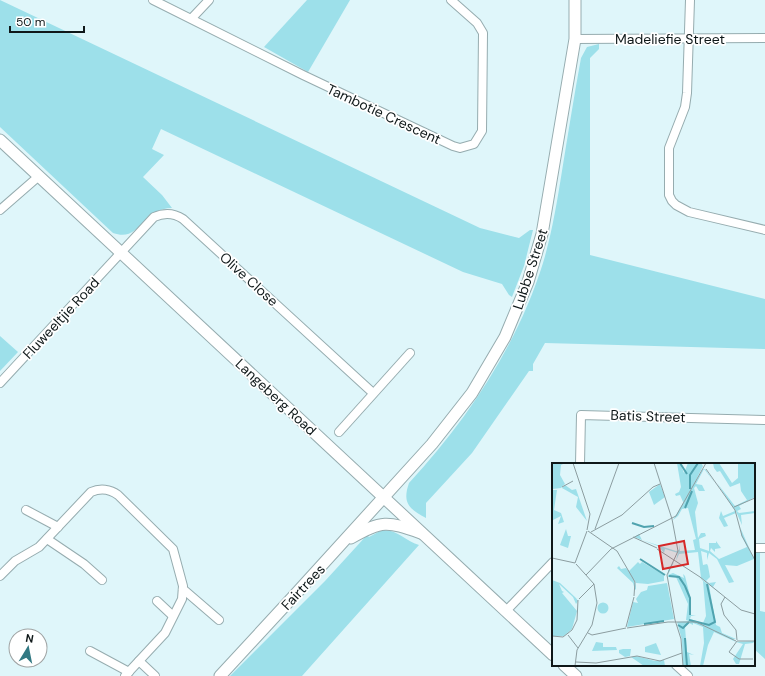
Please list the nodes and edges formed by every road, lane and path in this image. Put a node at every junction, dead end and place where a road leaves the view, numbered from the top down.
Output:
1 (153, 0) edge
2 (209, 0) edge
3 (451, 0) edge
4 (575, 0) edge
5 (690, 0) edge
6 (192, 18) junction
7 (688, 38) junction
8 (765, 38) edge
9 (575, 39) junction
10 (0, 140) edge
11 (39, 176) junction
12 (0, 210) edge
13 (765, 230) edge
14 (121, 253) junction
15 (410, 353) dead end
16 (0, 383) edge
17 (373, 393) junction
18 (765, 420) edge
19 (339, 432) dead end
20 (580, 463) edge
21 (384, 496) junction
22 (26, 510) dead end
23 (58, 527) junction
24 (425, 535) junction
25 (47, 539) junction
26 (344, 542) junction
27 (552, 563) edge
28 (0, 576) edge
29 (102, 580) dead end
30 (183, 589) junction
31 (157, 601) dead end
32 (506, 610) junction
33 (173, 616) junction
34 (219, 620) dead end
35 (90, 651) dead end
36 (552, 654) edge
37 (138, 662) junction
38 (565, 666) edge
39 (677, 666) edge
40 (127, 674) edge
41 (155, 676) edge
42 (220, 676) edge
43 (576, 676) edge
44 (688, 676) edge

1 - 6 street, Tambotie Crescent
2 - 6 street
3 - 6 street, Tambotie Crescent
4 - 9 main road, Lubbe Street
5 - 7 street
7 - 8 street, Madeliefie Street
7 - 9 street, Madeliefie Street
7 - 13 street
9 - 21 main road, Lubbe Street
10 - 11 main road, Langeberg Road
11 - 12 street
11 - 14 main road, Langeberg Road
14 - 16 street, Fluweeltjie Road
14 - 17 street, Olive Close
14 - 21 main road, Langeberg Road
15 - 17 street
17 - 19 street
18 - 20 street, Batis Street
21 - 24 main road, Langeberg Road
21 - 26 main road, Fairtrees
22 - 23 street
23 - 25 street
23 - 30 street
24 - 26 main road
24 - 32 main road, Langeberg Road
25 - 28 street
25 - 29 street
26 - 42 main road, Fairtrees
27 - 32 street
30 - 33 street
30 - 34 street
31 - 33 street
32 - 36 main road, Langeberg Road
33 - 37 street
35 - 40 street
37 - 40 street
37 - 41 street
38 - 43 main road
39 - 44 street

